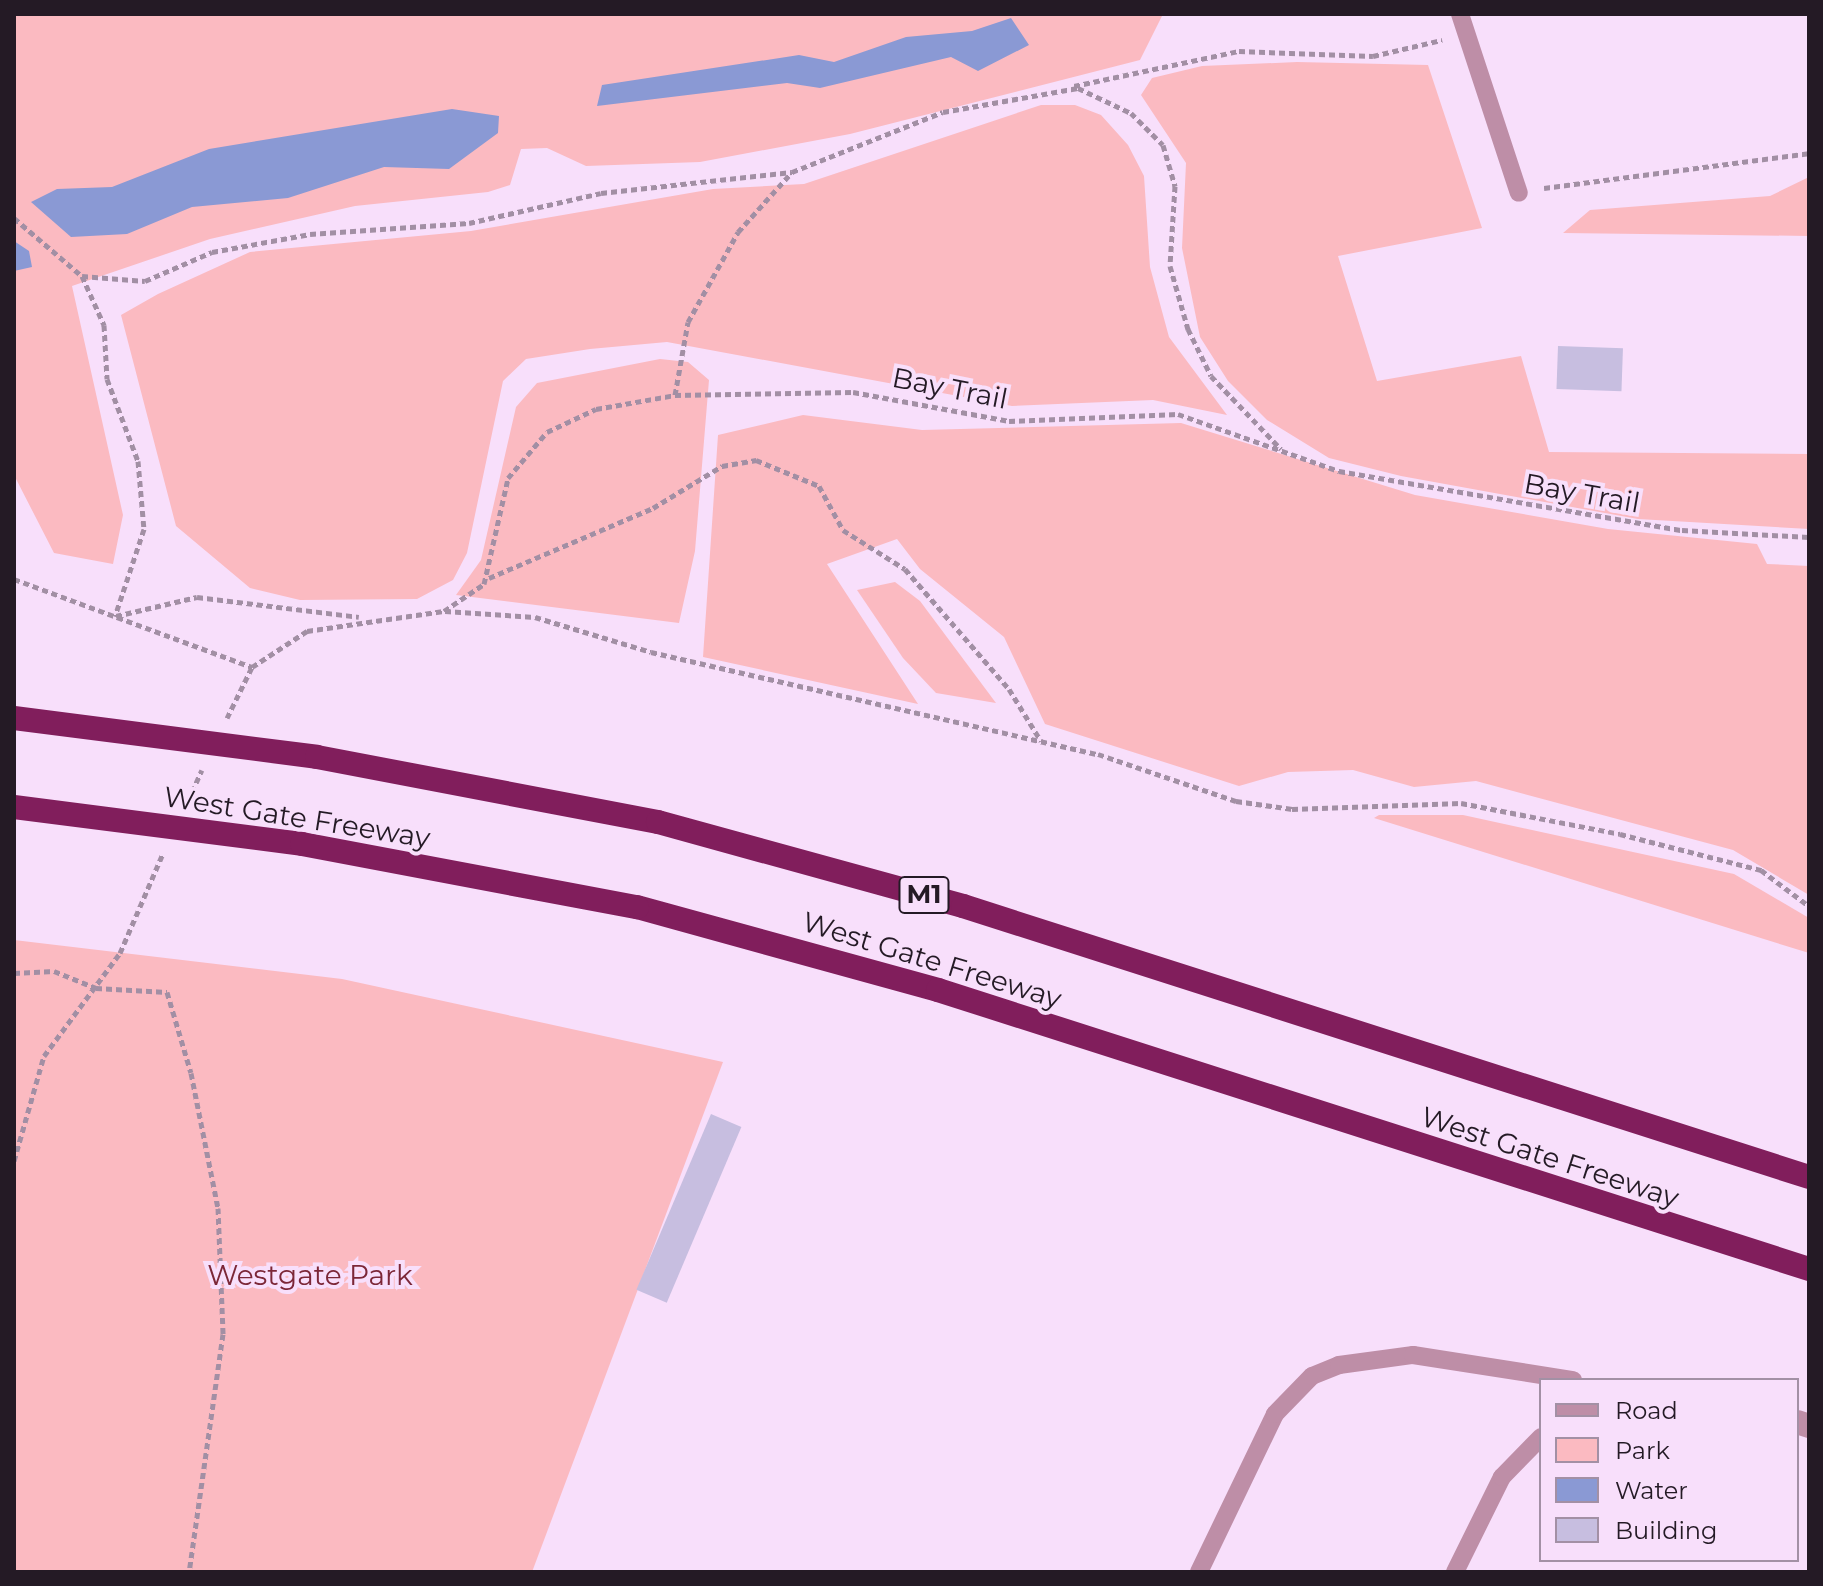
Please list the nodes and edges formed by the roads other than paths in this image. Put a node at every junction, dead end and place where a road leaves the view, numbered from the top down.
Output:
1 (1463, 23) edge
2 (1519, 193) road end
3 (14, 718) edge
4 (14, 807) edge
5 (1809, 1177) edge
6 (1809, 1269) edge
7 (1560, 1378) edge
8 (1539, 1439) edge
9 (1199, 1572) edge
10 (1455, 1572) edge

1 - 2 lane
3 - 5 highway, West Gate Freeway / M1, bridge
4 - 6 highway, West Gate Freeway, bridge
7 - 9 lane
8 - 10 lane

